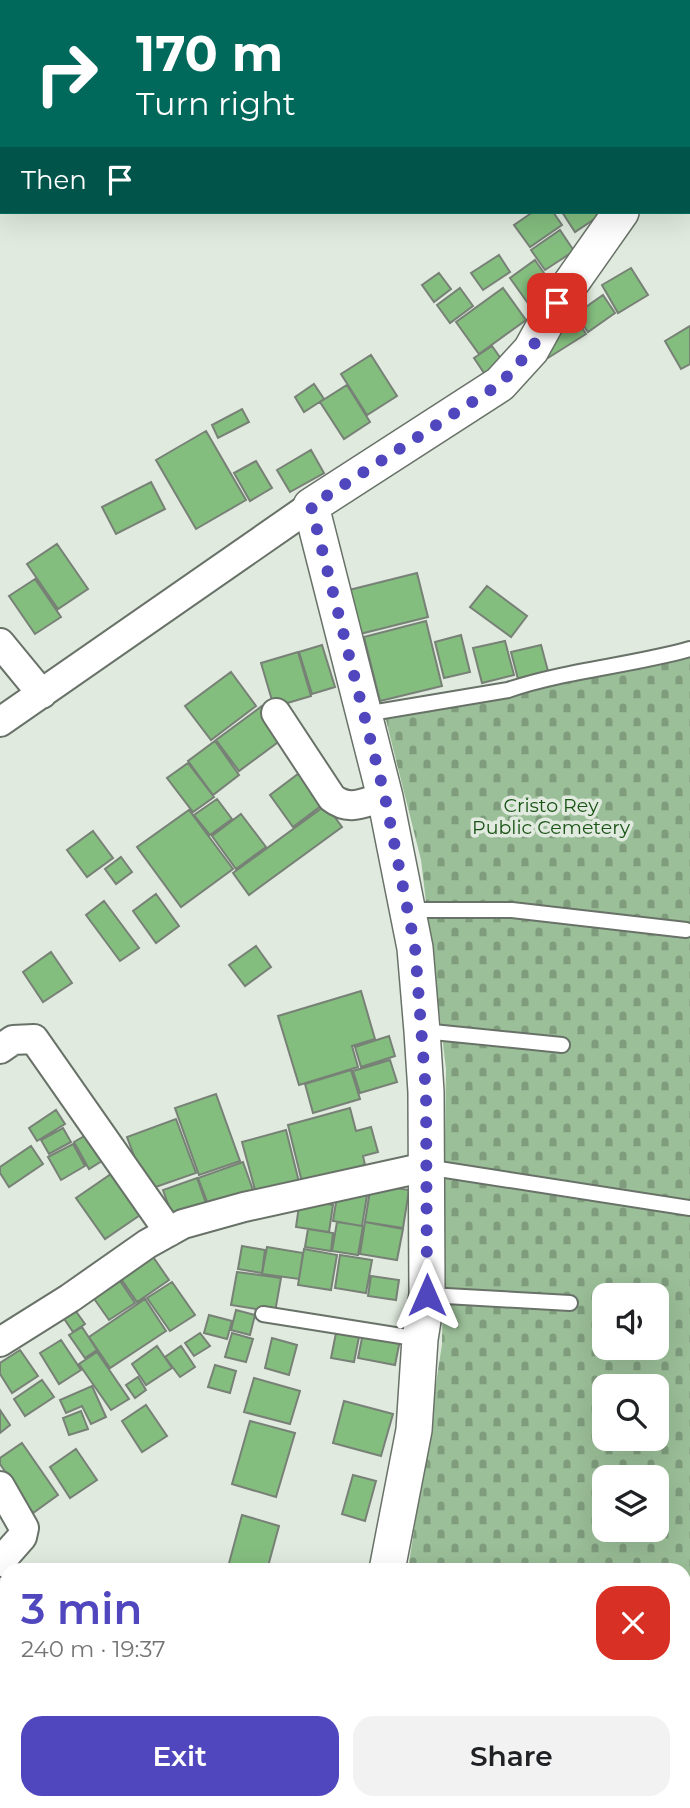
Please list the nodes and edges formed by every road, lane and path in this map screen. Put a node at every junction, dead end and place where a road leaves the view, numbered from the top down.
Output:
1 (620, 214) edge
2 (311, 506) junction
3 (0, 643) edge
4 (690, 649) edge
5 (43, 694) junction
6 (276, 713) dead end
7 (365, 714) junction
8 (0, 722) edge
9 (385, 797) junction
10 (408, 910) junction
11 (686, 930) dead end
12 (422, 1031) junction
13 (562, 1045) dead end
14 (0, 1049) edge
15 (426, 1167) junction
16 (690, 1208) edge
17 (169, 1232) junction
18 (427, 1295) junction
19 (570, 1303) dead end
20 (264, 1314) dead end
21 (420, 1339) junction
22 (0, 1342) edge
23 (0, 1486) edge
24 (0, 1562) edge
25 (388, 1563) edge

1 - 2 street
2 - 5 street
2 - 7 street
3 - 5 street
4 - 7 lane
5 - 8 street
6 - 9 street
7 - 9 street
9 - 10 street
10 - 11 lane
10 - 12 street
12 - 13 lane
12 - 15 street
14 - 17 street
15 - 16 lane
15 - 17 street
15 - 18 street
17 - 22 street
18 - 19 lane
18 - 21 street
20 - 21 lane
21 - 25 street
23 - 24 street

